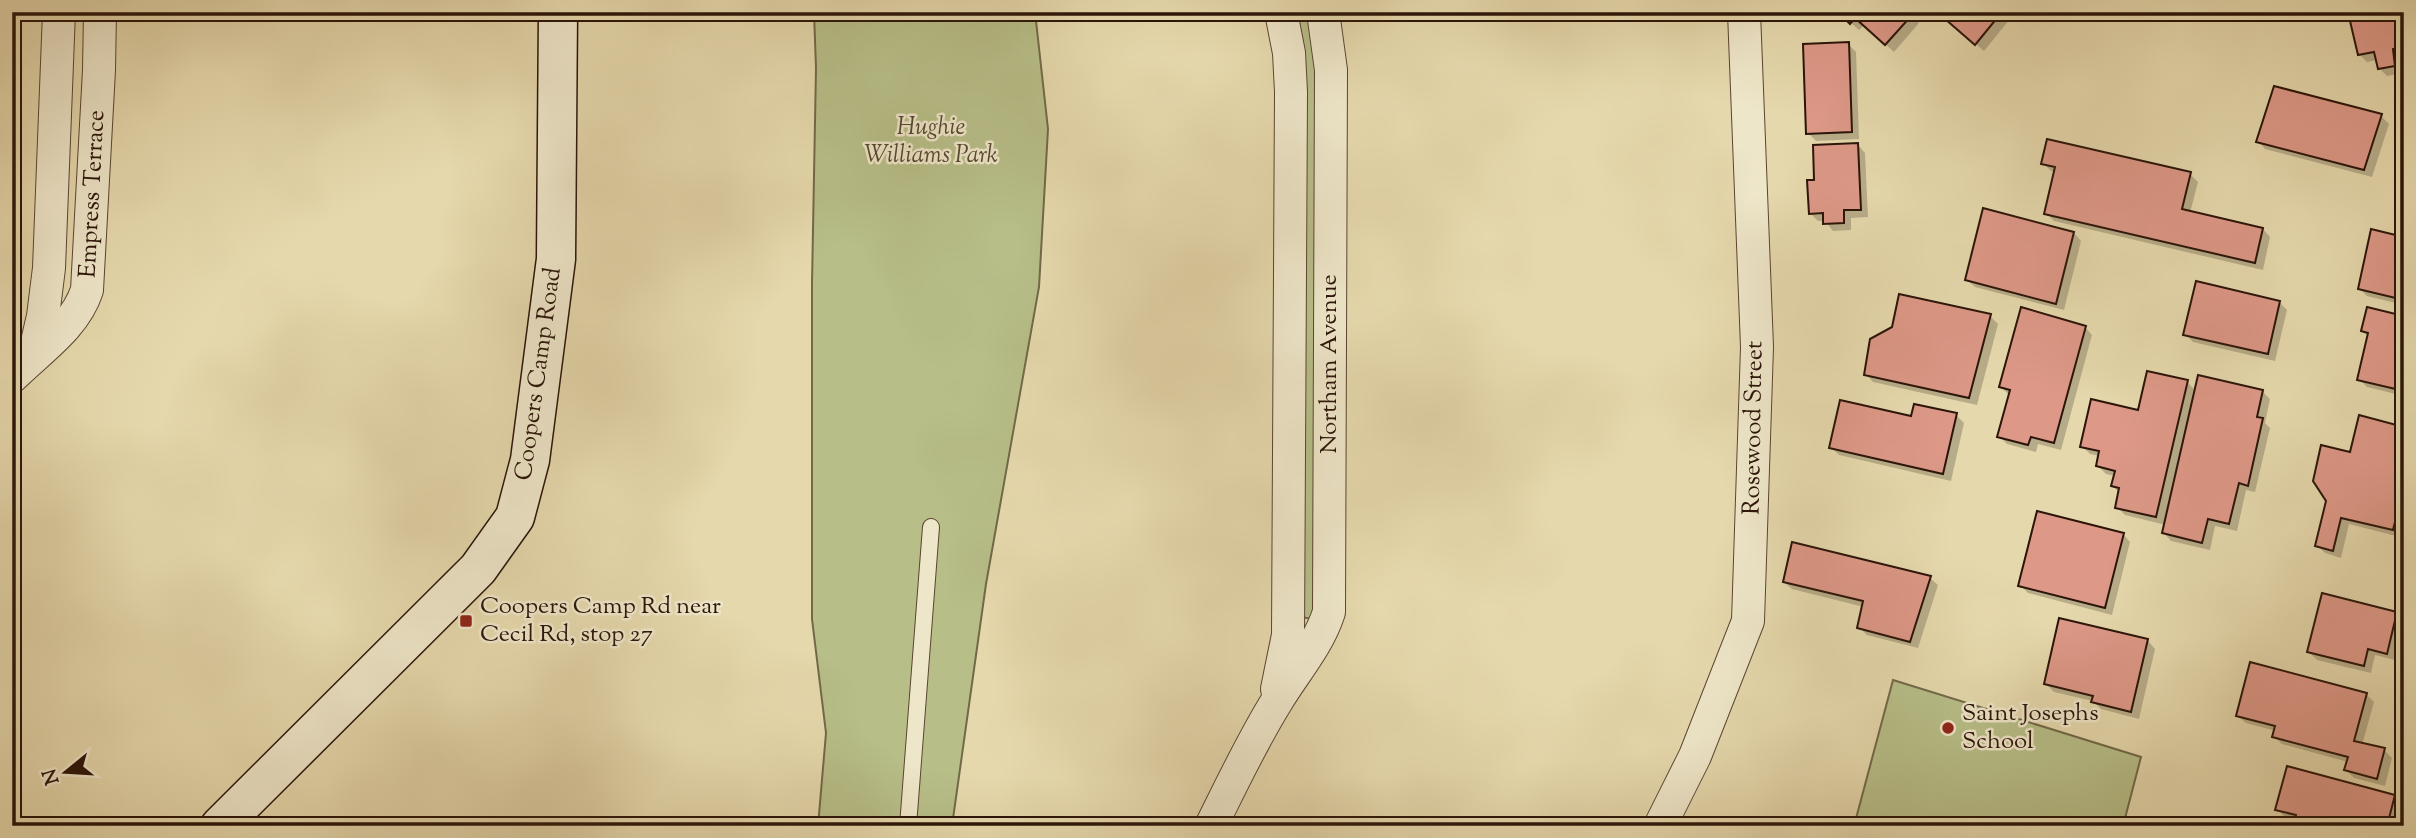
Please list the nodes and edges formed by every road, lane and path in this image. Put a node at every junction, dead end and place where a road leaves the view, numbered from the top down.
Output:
1 (59, 12) edge
2 (100, 12) edge
3 (558, 12) edge
4 (1281, 12) edge
5 (1322, 12) edge
6 (1744, 12) edge
7 (34, 355) junction
8 (12, 377) edge
9 (931, 527) dead end
10 (1276, 701) junction
11 (220, 826) edge
12 (908, 826) edge
13 (1210, 826) edge
14 (1660, 826) edge

1 - 7 street, Empress Terrace
2 - 7 street, Empress Terrace
3 - 11 main road, Coopers Camp Road
4 - 10 street, Northam Avenue
5 - 10 street, Northam Avenue
6 - 14 street, Rosewood Street
7 - 8 street, Empress Terrace
9 - 12 lane
10 - 13 street, Northam Avenue

